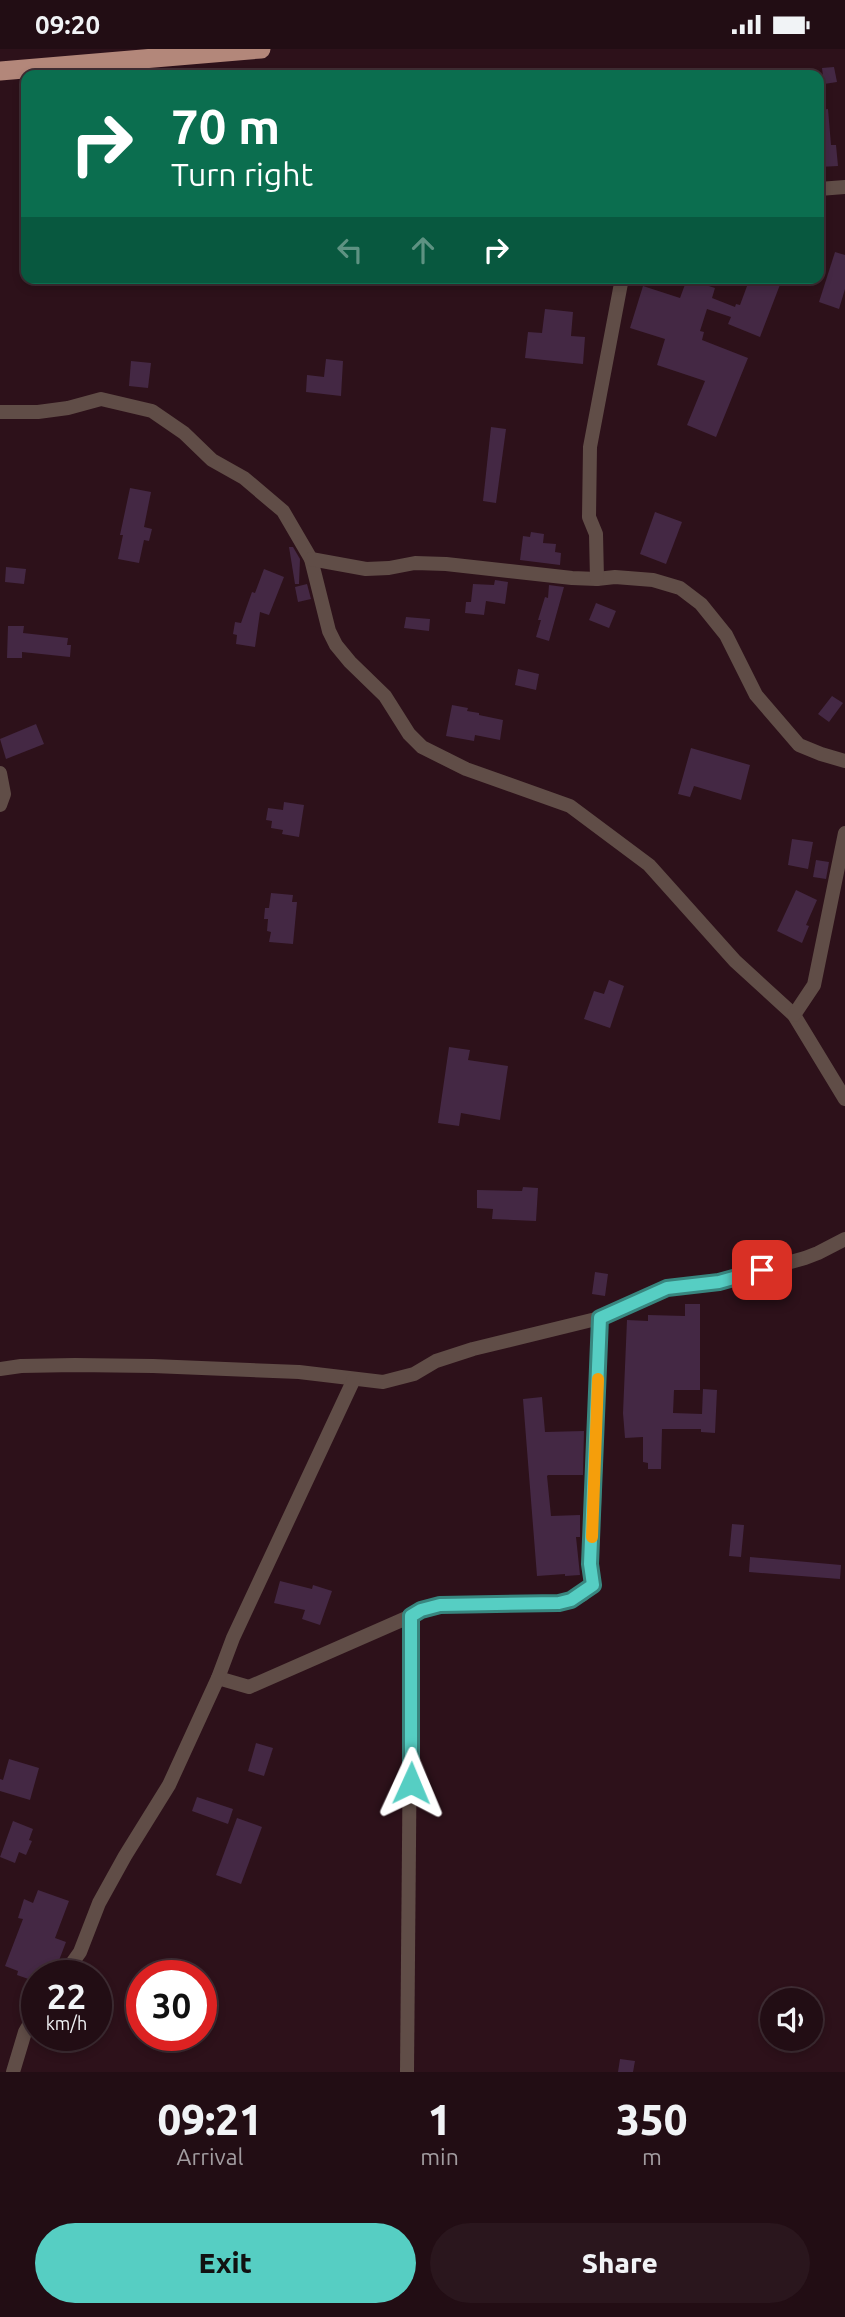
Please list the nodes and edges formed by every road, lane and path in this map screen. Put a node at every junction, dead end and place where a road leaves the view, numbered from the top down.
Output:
1 (261, 49) edge
2 (0, 71) edge
3 (845, 187) edge
4 (824, 189) edge
5 (620, 284) edge
6 (0, 412) edge
7 (311, 559) junction
8 (597, 579) junction
9 (845, 761) edge
10 (0, 773) edge
11 (0, 805) edge
12 (845, 833) edge
13 (794, 1015) junction
14 (845, 1099) edge
15 (845, 1239) edge
16 (600, 1318) junction
17 (0, 1369) edge
18 (354, 1380) junction
19 (411, 1616) junction
20 (218, 1678) junction
21 (74, 1960) edge
22 (21, 2045) edge
23 (13, 2072) edge
24 (407, 2072) edge

1 - 2 highway
3 - 4 street
5 - 8 street
6 - 7 street
7 - 8 street
7 - 13 street
8 - 9 street
10 - 11 street
12 - 13 street
13 - 14 street
15 - 16 street
16 - 18 street
16 - 19 street
17 - 18 street
18 - 20 street
19 - 20 street
19 - 24 street
20 - 21 street
22 - 23 street

